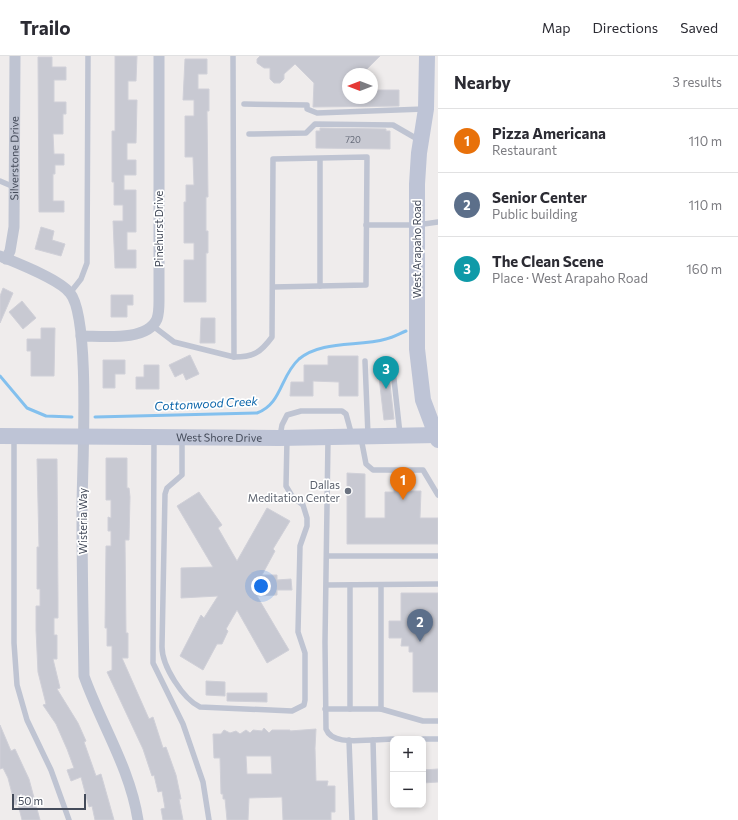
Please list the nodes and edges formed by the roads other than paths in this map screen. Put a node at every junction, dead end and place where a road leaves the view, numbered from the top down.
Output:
1 (14, 56) edge
2 (88, 56) edge
3 (159, 56) edge
4 (233, 56) edge
5 (427, 56) edge
6 (244, 104) dead end
7 (426, 109) junction
8 (249, 134) dead end
9 (421, 142) junction
10 (320, 159) junction
11 (0, 181) edge
12 (14, 187) junction
13 (438, 222) edge
14 (416, 225) junction
15 (366, 226) junction
16 (3, 258) edge
17 (320, 286) junction
18 (272, 287) junction
19 (70, 293) junction
20 (153, 326) junction
21 (81, 336) junction
22 (234, 357) junction
23 (366, 361) dead end
24 (392, 361) dead end
25 (7, 436) edge
26 (400, 436) junction
27 (84, 437) junction
28 (360, 437) junction
29 (437, 437) edge
30 (154, 438) junction
31 (182, 438) junction
32 (283, 438) junction
33 (328, 438) junction
34 (438, 495) edge
35 (327, 556) junction
36 (438, 556) edge
37 (438, 584) edge
38 (327, 585) junction
39 (350, 585) junction
40 (381, 585) junction
41 (350, 709) junction
42 (381, 709) junction
43 (325, 710) junction
44 (438, 721) edge
45 (390, 739) edge
46 (426, 739) edge
47 (438, 739) edge
48 (349, 740) junction
49 (373, 740) junction
50 (69, 820) edge
51 (138, 820) edge
52 (209, 820) edge
53 (352, 820) edge
54 (375, 820) edge

1 - 12 street, Silverstone Drive
2 - 19 lane
3 - 20 street, Pinehurst Drive
4 - 22 lane
5 - 7 street, West Arapaho Road
6 - 7 lane
7 - 9 street, West Arapaho Road
8 - 9 lane
9 - 14 street, West Arapaho Road
10 - 15 lane
10 - 17 lane
10 - 18 lane
11 - 12 lane
12 - 16 street, Silverstone Drive
13 - 14 lane
14 - 15 lane
14 - 29 street, West Arapaho Road
15 - 17 lane
16 - 19 street
17 - 18 lane
18 - 22 lane
19 - 21 street, Wisteria Way
20 - 21 street
20 - 22 lane
21 - 27 street, Wisteria Way
23 - 28 lane
24 - 26 lane
25 - 27 street, West Shore Drive
25 - 50 lane
26 - 28 street, West Shore Drive
26 - 29 street, West Shore Drive
27 - 30 street, West Shore Drive
27 - 51 street, Wisteria Way
28 - 32 lane
28 - 33 street, West Shore Drive
28 - 34 lane
30 - 31 street, West Shore Drive
30 - 52 lane
31 - 32 street, West Shore Drive
31 - 32 lane
32 - 33 street, West Shore Drive
33 - 35 lane
35 - 36 lane
35 - 38 lane
37 - 40 lane
38 - 39 lane
38 - 43 lane
39 - 40 lane
39 - 41 lane
40 - 42 lane
41 - 42 lane
41 - 43 lane
42 - 44 lane
43 - 48 lane
45 - 49 lane
46 - 47 lane
48 - 49 lane
48 - 53 lane
49 - 54 lane

